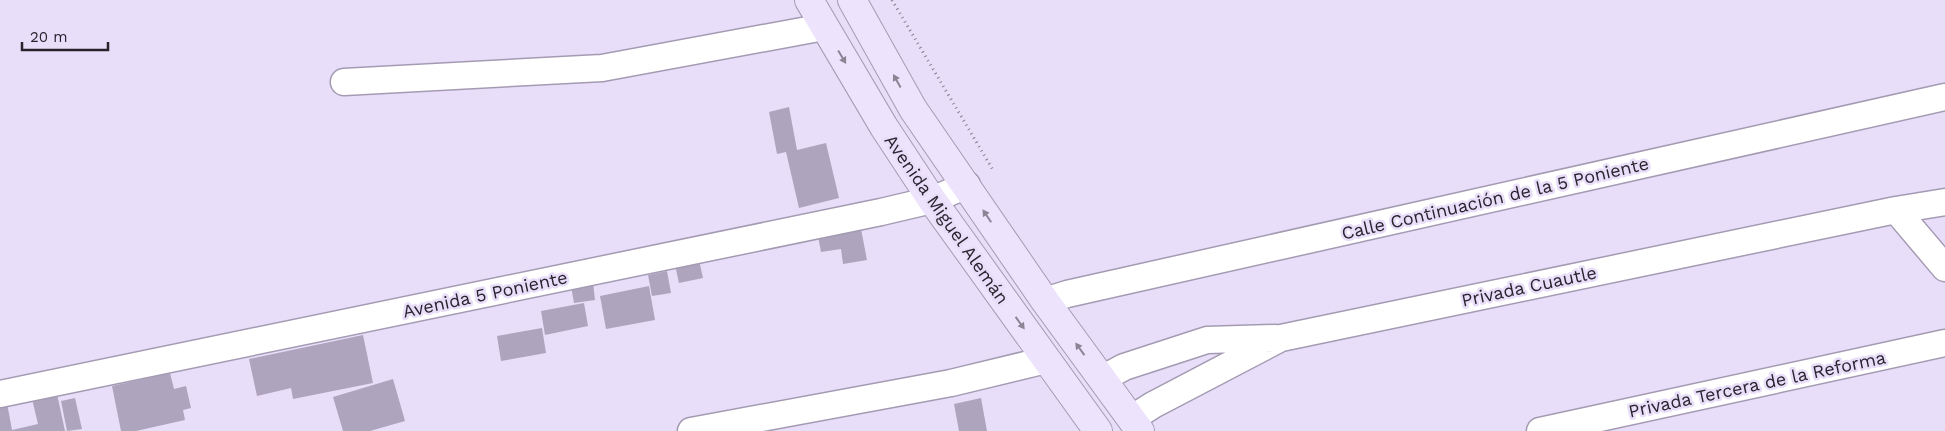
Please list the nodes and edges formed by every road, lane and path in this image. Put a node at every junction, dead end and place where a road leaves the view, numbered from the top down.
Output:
1 (809, 0) edge
2 (852, 0) edge
3 (824, 27) junction
4 (344, 82) dead end
5 (1945, 98) edge
6 (967, 185) junction
7 (932, 200) junction
8 (1945, 202) edge
9 (1896, 210) junction
10 (1945, 268) edge
11 (1045, 301) junction
12 (1281, 338) junction
13 (1945, 343) edge
14 (1046, 360) junction
15 (1102, 379) junction
16 (0, 394) edge
17 (1135, 425) edge
18 (691, 431) edge
19 (1098, 431) edge
20 (1540, 431) edge

1 - 3 main road, Avenida Miguel Alemán
6 -> 2 main road, Avenida Miguel Alemán
3 - 4 street
3 -> 7 main road, Avenida Miguel Alemán
5 - 11 street, Calle Continuación de la 5 Poniente
6 - 7 street, Avenida 5 Poniente
11 -> 6 main road, Avenida Miguel Alemán
7 -> 14 main road, Avenida Miguel Alemán
7 - 16 street, Avenida 5 Poniente
8 - 9 street, Privada Cuautle
9 - 10 street
9 - 12 street, Privada Cuautle
15 -> 11 main road, Avenida Miguel Alemán
12 - 15 street
12 - 17 street, Privada Cuautle
13 - 20 street, Privada Tercera de la Reforma
14 - 18 street
14 - 19 main road, Avenida Miguel Alemán
15 - 17 main road, Avenida Miguel Alemán

